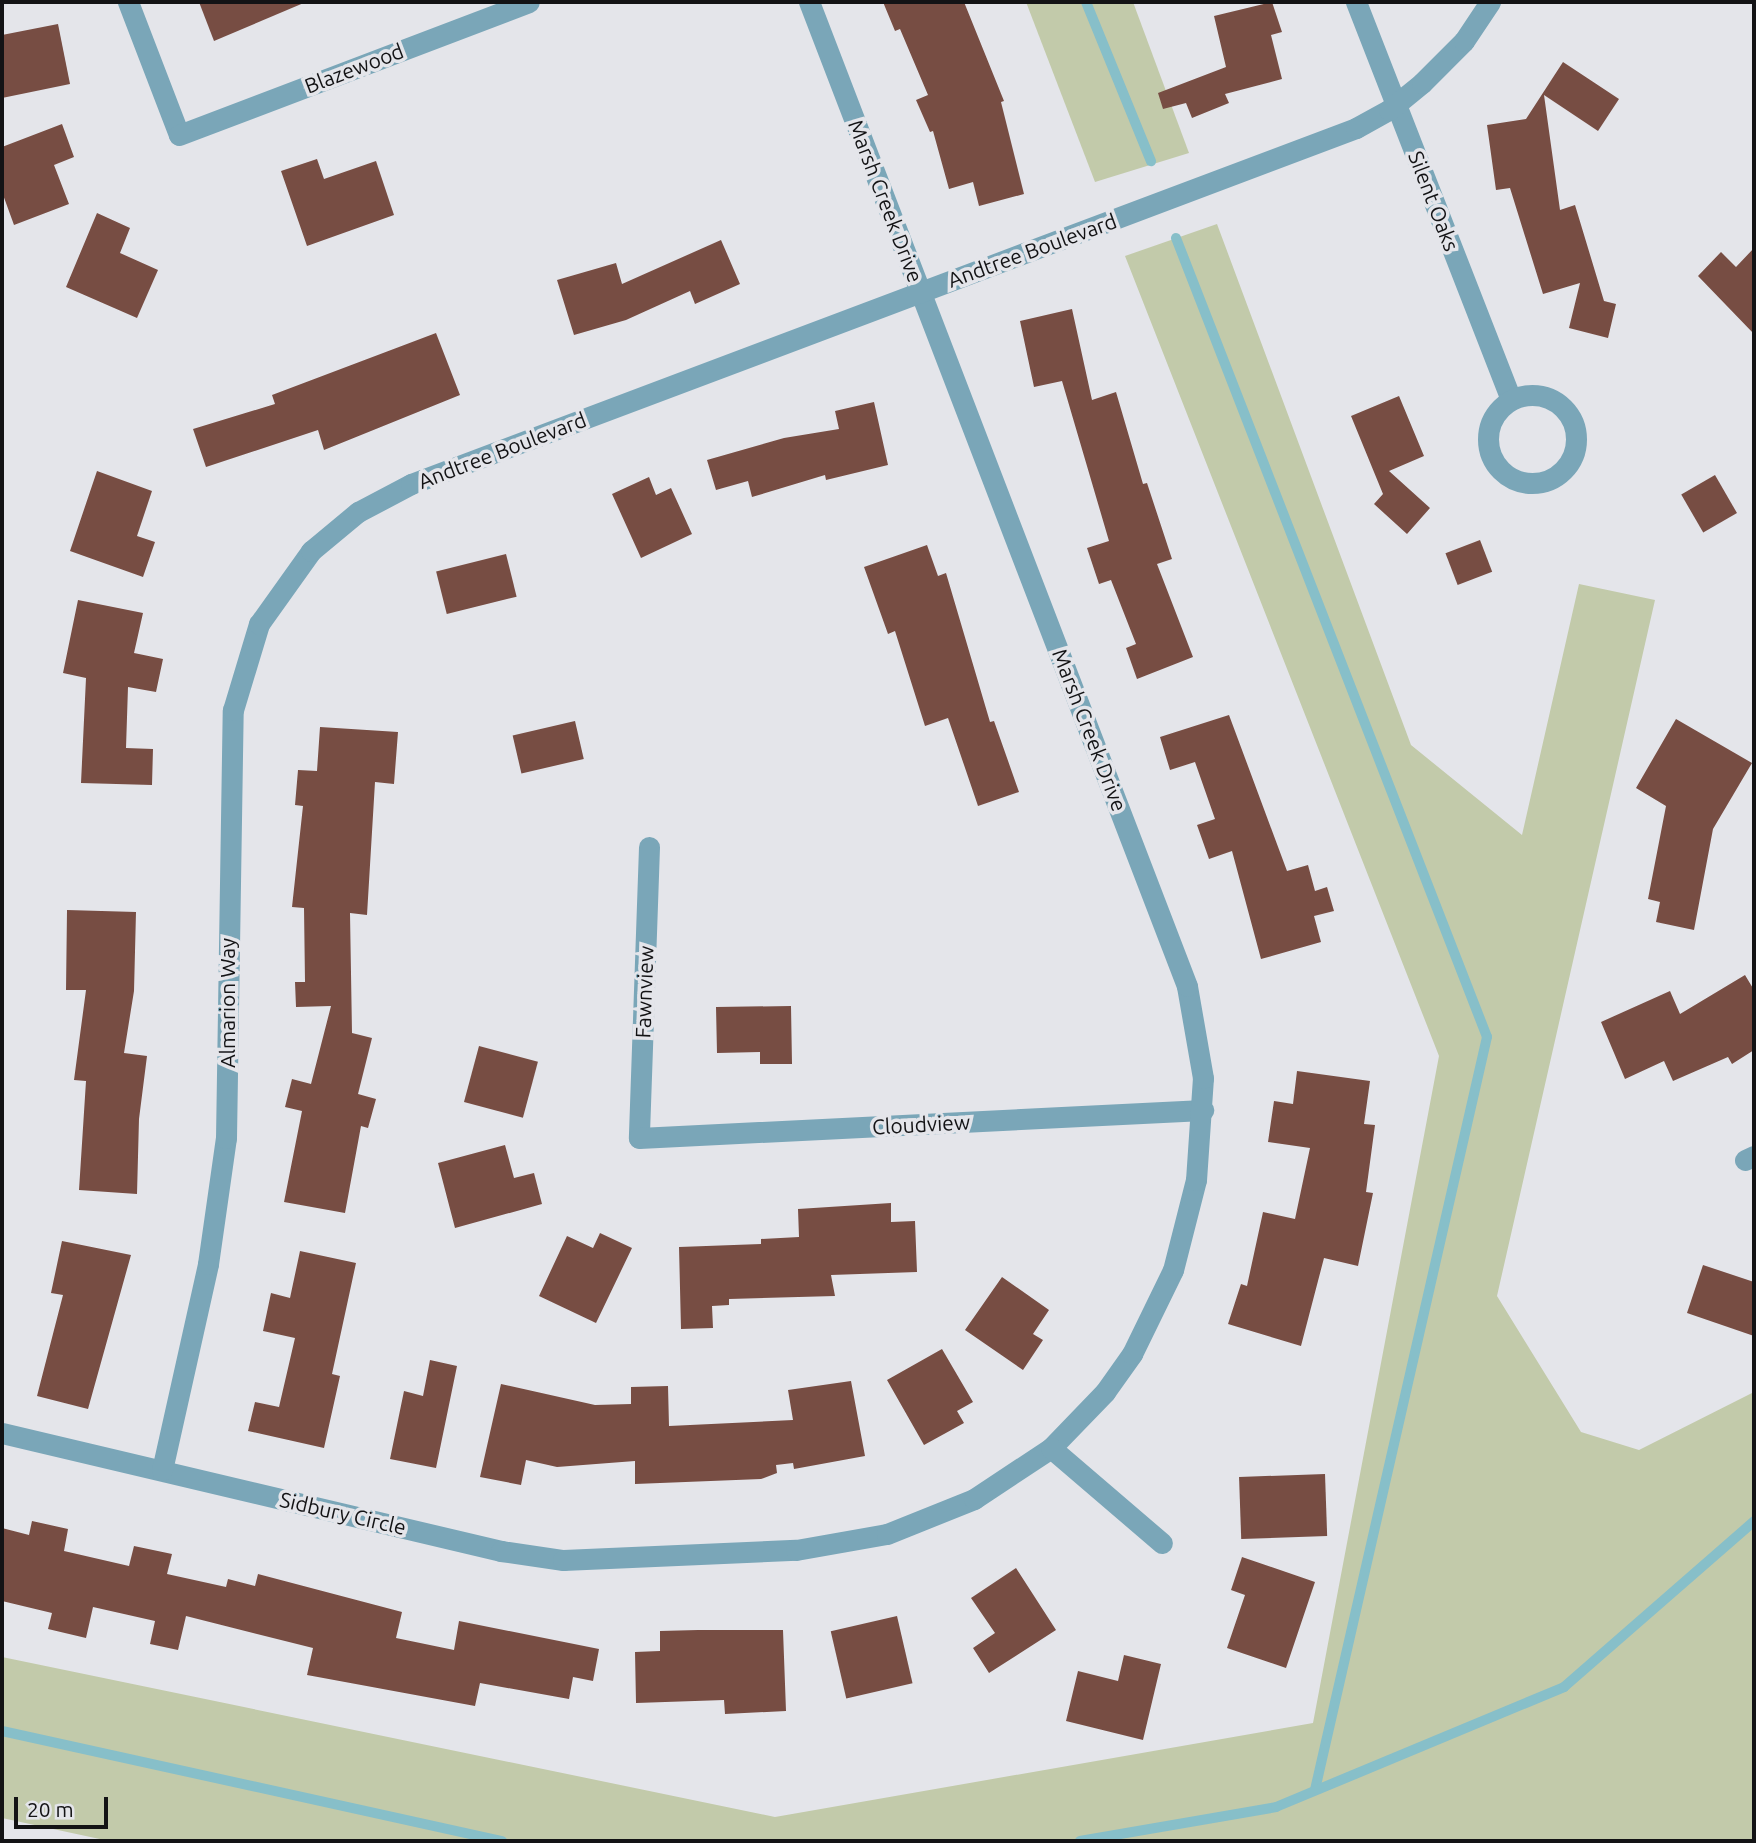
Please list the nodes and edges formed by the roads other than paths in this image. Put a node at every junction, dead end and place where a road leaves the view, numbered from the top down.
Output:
1 (128, 2) edge
2 (529, 2) edge
3 (809, 2) edge
4 (1356, 2) edge
5 (1490, 2) edge
6 (1396, 104) junction
7 (920, 291) junction
8 (1511, 400) junction
9 (311, 551) joint
10 (649, 847) dead end
11 (1203, 1110) junction
12 (639, 1138) joint
13 (2, 1433) edge
14 (1051, 1448) junction
15 (162, 1470) junction
16 (1161, 1543) dead end
17 (688, 1555) joint

1 - 2 street, Blazewood
3 - 7 street, Marsh Creek Drive
4 - 6 street, Silent Oaks
5 - 6 street, Andtree Boulevard
6 - 7 street, Andtree Boulevard
6 - 8 street, Silent Oaks
7 - 9 street, Andtree Boulevard
7 - 11 street, Marsh Creek Drive
8 - 8 street
9 - 15 street, Almarion Way
10 - 12 street, Fawnview
11 - 12 street, Cloudview
11 - 14 street, Marsh Creek Drive
13 - 15 street, Sidbury Circle
14 - 16 street
14 - 17 street, Marsh Creek Drive
15 - 17 street, Sidbury Circle

